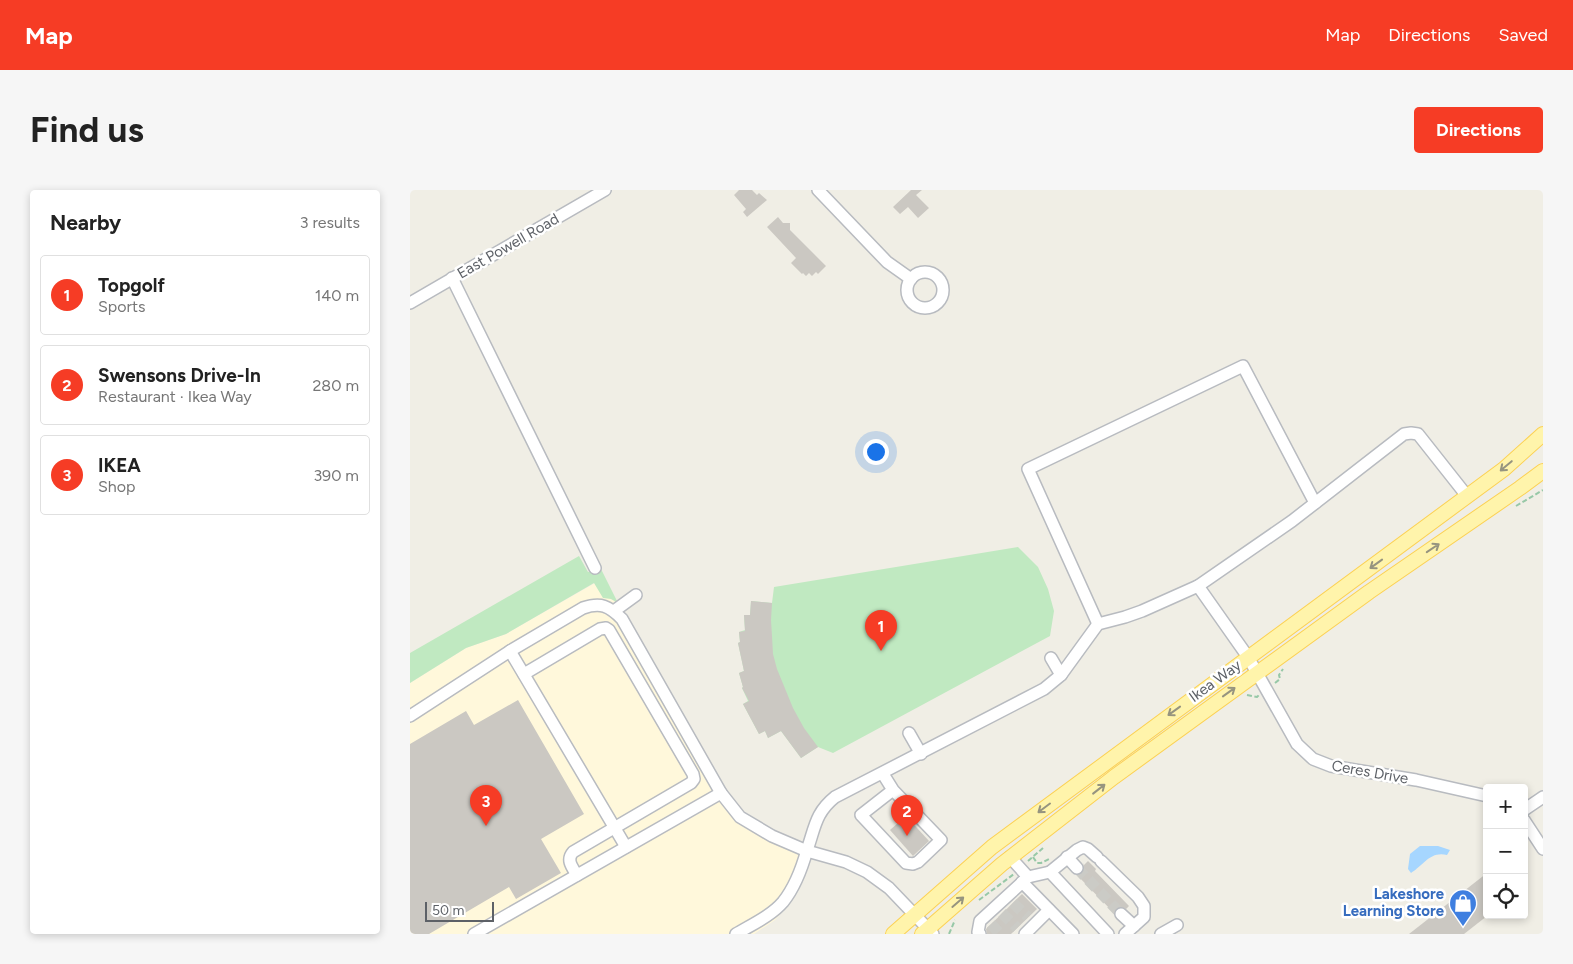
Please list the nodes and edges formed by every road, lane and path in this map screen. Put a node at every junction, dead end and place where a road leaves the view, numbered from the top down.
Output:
1 (605, 190) edge
2 (818, 190) edge
3 (452, 278) junction
4 (911, 279) dead end
5 (410, 302) edge
6 (1543, 434) edge
7 (1543, 471) edge
8 (1543, 490) edge
9 (1467, 496) junction
10 (1315, 503) junction
11 (1514, 507) dead end
12 (595, 568) dead end
13 (1198, 586) junction
14 (636, 595) dead end
15 (614, 611) junction
16 (1098, 624) junction
17 (510, 651) junction
18 (1248, 657) junction
19 (1051, 658) dead end
20 (1284, 666) dead end
21 (1257, 672) junction
22 (524, 674) junction
23 (1061, 675) junction
24 (1266, 690) junction
25 (1246, 695) dead end
26 (410, 716) edge
27 (909, 733) dead end
28 (921, 754) junction
29 (883, 774) junction
30 (893, 790) junction
31 (721, 793) junction
32 (1483, 795) edge
33 (1543, 797) edge
34 (1528, 807) edge
35 (1528, 826) edge
36 (614, 827) junction
37 (1047, 844) dead end
38 (626, 847) junction
39 (1543, 849) edge
40 (807, 851) junction
41 (1033, 857) junction
42 (1010, 858) junction
43 (1058, 865) junction
44 (1077, 868) tunnel mouth
45 (577, 875) junction
46 (1024, 876) junction
47 (974, 903) dead end
48 (1049, 910) junction
49 (914, 914) junction
50 (1121, 914) tunnel mouth
51 (955, 919) dead end
52 (1177, 925) dead end
53 (1129, 930) edge
54 (928, 932) edge
55 (1022, 932) edge
56 (474, 934) edge
57 (736, 934) edge
58 (893, 934) edge
59 (950, 934) edge
60 (980, 934) edge
61 (1073, 934) edge
62 (1108, 934) edge
63 (1161, 934) edge

1 - 3 street, East Powell Road
2 - 4 street
3 - 5 street, East Powell Road
3 - 12 street
6 -> 9 main road, Ikea Way
21 -> 7 main road, Ikea Way
8 - 11 path
9 - 10 street
9 -> 18 main road, Ikea Way
10 - 13 street
10 - 16 street
13 - 16 street
13 - 18 street, Ceres Drive
14 - 15 street
15 - 17 street
15 - 31 street
16 - 23 street
17 - 22 street
17 - 26 street
18 - 21 street, Ceres Drive
18 -> 49 main road, Ikea Way
19 - 23 street
20 - 24 path
21 - 24 street, Ceres Drive
42 -> 21 main road, Ikea Way
22 - 36 street
22 - 36 street
23 - 28 street
24 - 25 path
24 - 32 street, Ceres Drive
27 - 28 street
28 - 29 street
29 - 30 street
29 - 40 street
30 - 30 street
31 - 38 street
31 - 40 street
33 - 34 street
35 - 39 street
36 - 38 street
36 - 45 street
37 - 41 path
38 - 45 street
40 - 49 street
40 - 57 street
41 - 43 path
41 - 46 path
42 - 46 street
54 -> 42 main road, Ikea Way
43 - 44 street
43 - 46 street
43 - 53 street
43 - 62 street
45 - 56 street
46 - 47 path
46 - 48 street
46 - 60 street
48 - 55 street
48 - 61 street
49 - 54 street
49 - 58 main road, Ikea Way
50 - 53 street
51 - 59 path
52 - 63 street

